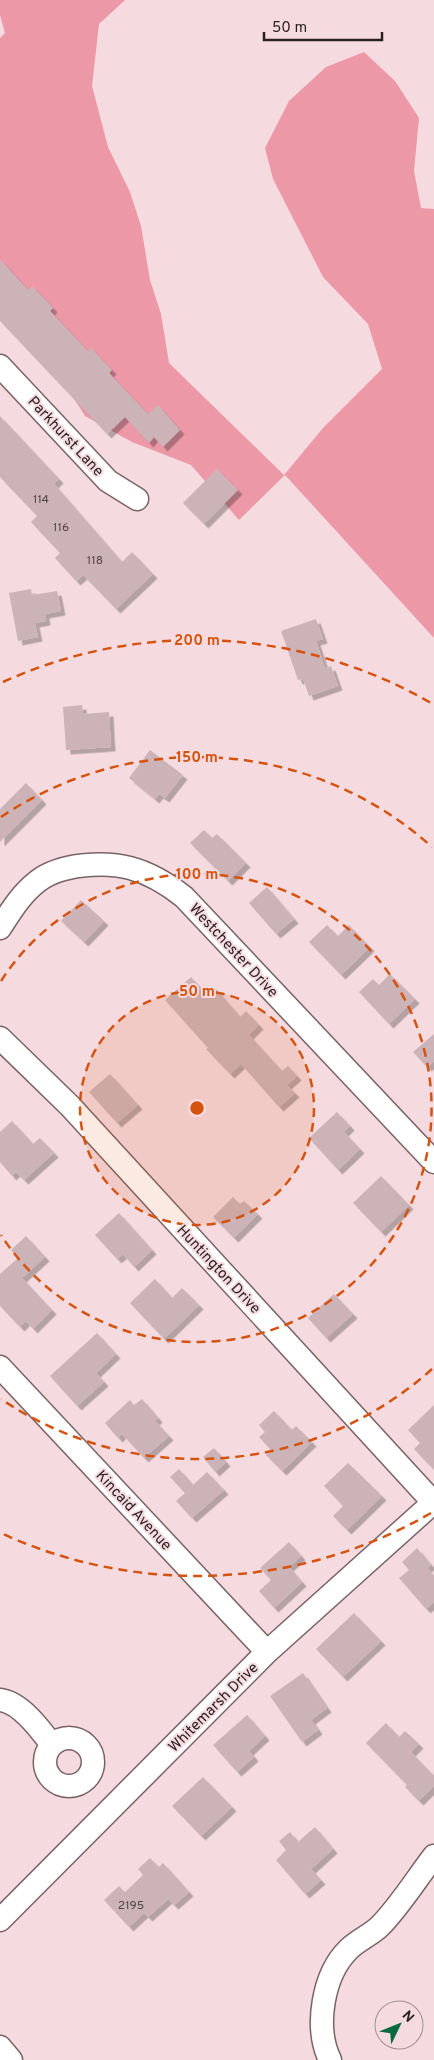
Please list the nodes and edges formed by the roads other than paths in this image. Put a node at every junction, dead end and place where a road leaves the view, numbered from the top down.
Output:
1 (0, 366) edge
2 (137, 499) dead end
3 (0, 928) edge
4 (0, 1038) edge
5 (434, 1162) edge
6 (0, 1367) edge
7 (434, 1502) edge
8 (267, 1652) junction
9 (0, 1700) edge
10 (52, 1744) dead end
11 (434, 1856) edge
12 (0, 1920) edge
13 (0, 2047) edge
14 (11, 2060) edge
15 (330, 2060) edge

1 - 2 street, Parkhurst Lane
3 - 5 street, Westchester Drive
4 - 7 street, Huntington Drive
6 - 8 street, Kincaid Avenue
7 - 8 street, Whitemarsh Drive
8 - 12 street, Whitemarsh Drive
9 - 10 street
11 - 15 street
13 - 14 street

